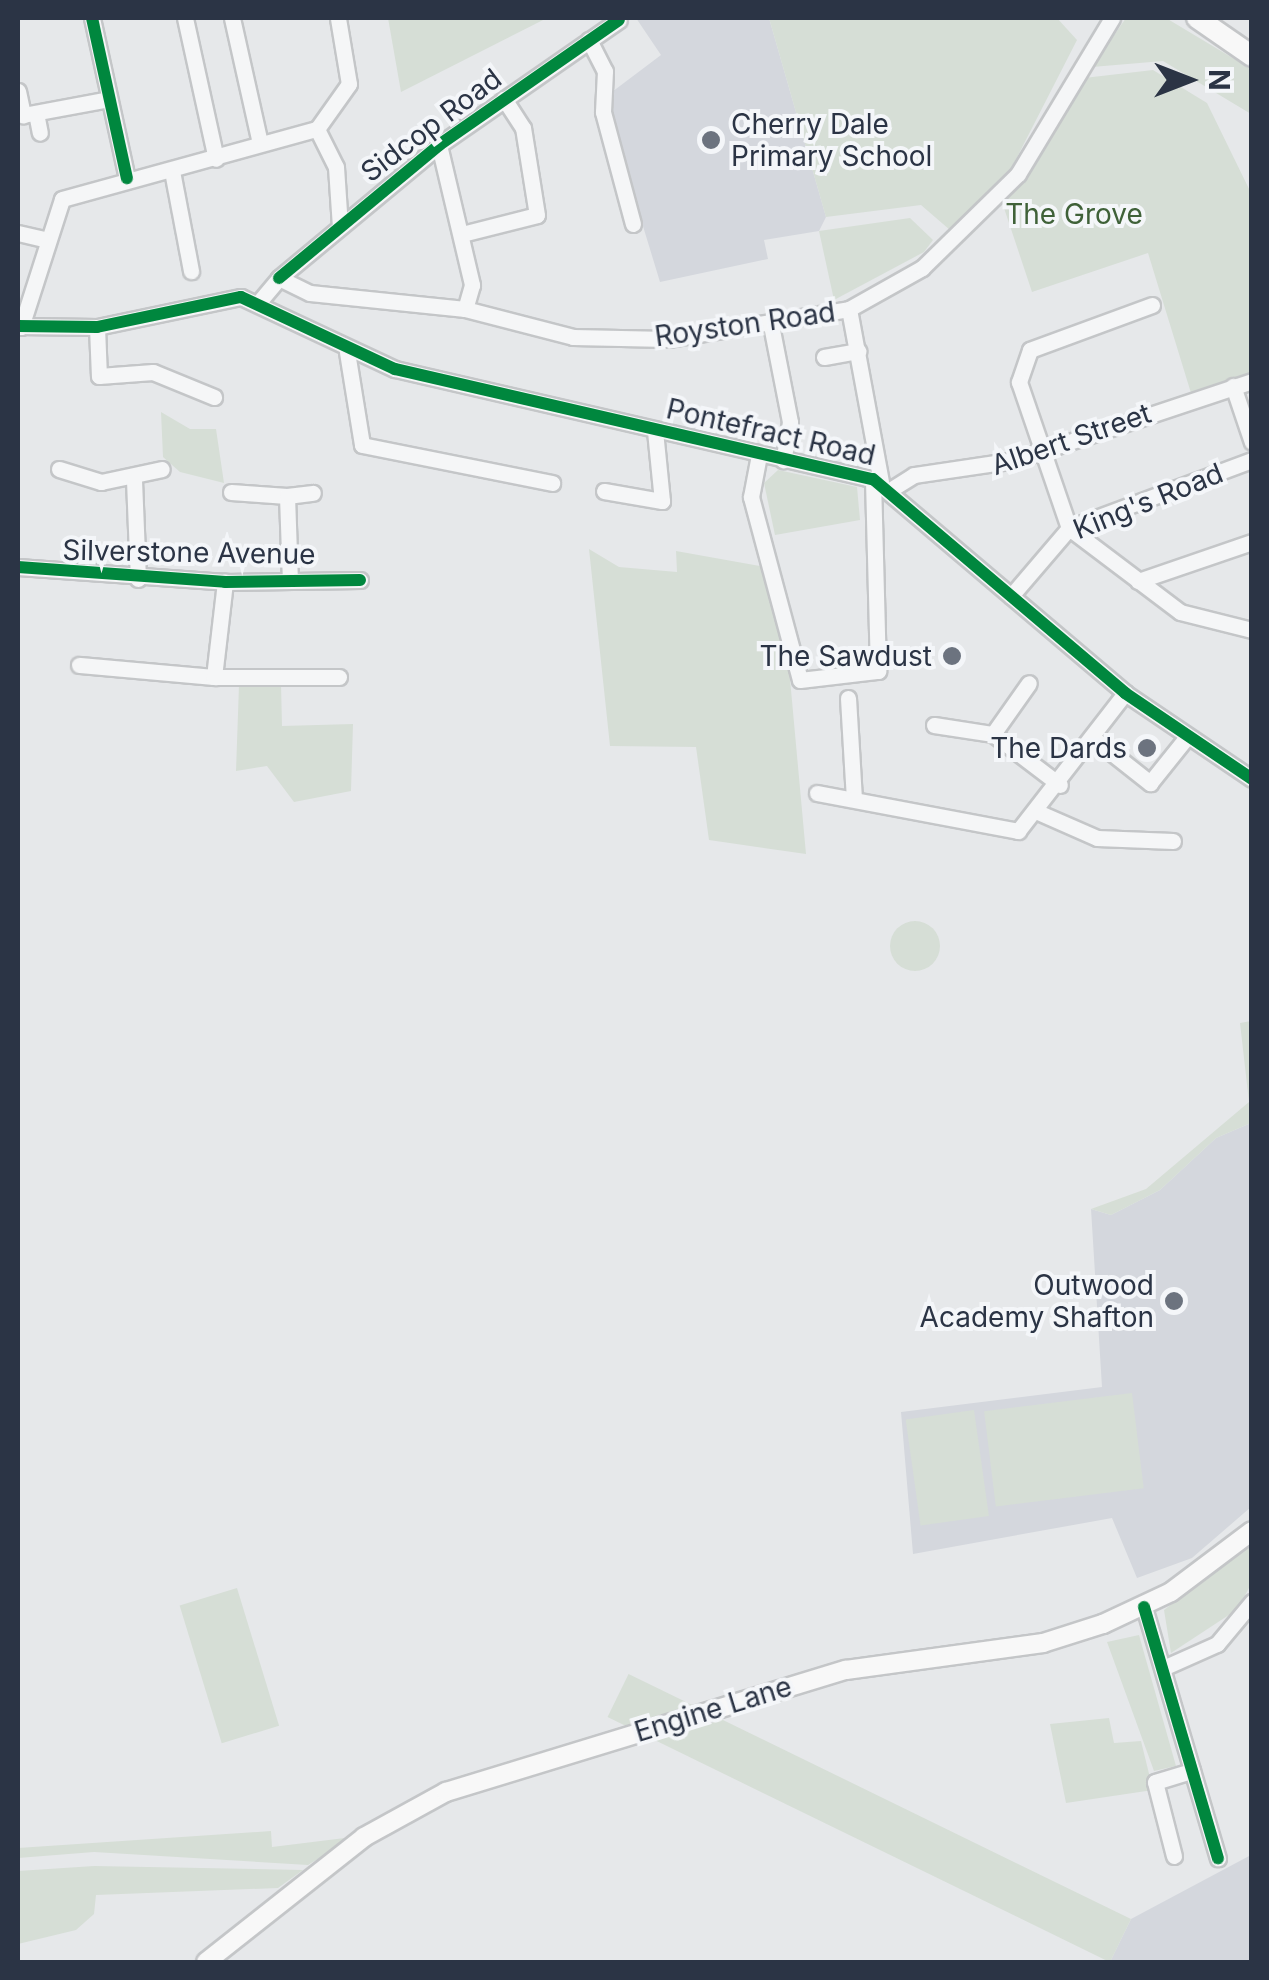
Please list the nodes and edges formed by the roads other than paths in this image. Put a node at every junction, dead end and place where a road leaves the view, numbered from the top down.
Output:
1 (92, 18) edge
2 (185, 18) edge
3 (232, 18) edge
4 (338, 18) edge
5 (1112, 18) edge
6 (1197, 18) edge
7 (618, 20) dead end
8 (589, 40) junction
9 (1252, 56) edge
10 (18, 91) edge
11 (110, 98) junction
12 (504, 100) junction
13 (36, 113) junction
14 (318, 130) junction
15 (40, 134) dead end
16 (260, 143) junction
17 (439, 145) junction
18 (216, 159) junction
19 (172, 171) junction
20 (127, 178) junction
21 (633, 224) dead end
22 (340, 227) junction
23 (18, 233) edge
24 (462, 234) junction
25 (44, 238) junction
26 (192, 271) dead end
27 (280, 278) junction
28 (259, 302) junction
29 (1152, 306) dead end
30 (465, 309) junction
31 (849, 309) junction
32 (771, 325) junction
33 (19, 326) edge
34 (97, 327) junction
35 (346, 352) junction
36 (858, 352) junction
37 (824, 357) dead end
38 (1252, 381) edge
39 (1233, 386) junction
40 (214, 397) dead end
41 (655, 431) junction
42 (1252, 442) edge
43 (1042, 451) junction
44 (759, 455) junction
45 (783, 460) junction
46 (1252, 460) edge
47 (59, 469) dead end
48 (162, 469) dead end
49 (134, 480) junction
50 (552, 484) dead end
51 (881, 484) junction
52 (604, 491) dead end
53 (231, 492) dead end
54 (313, 493) dead end
55 (287, 496) junction
56 (1070, 528) junction
57 (1252, 542) edge
58 (18, 567) edge
59 (138, 578) junction
60 (290, 580) junction
61 (360, 580) dead end
62 (1138, 581) junction
63 (225, 582) junction
64 (1011, 596) junction
65 (1252, 630) edge
66 (79, 665) dead end
67 (214, 676) junction
68 (339, 676) dead end
69 (1030, 682) dead end
70 (1125, 693) junction
71 (848, 698) dead end
72 (934, 725) dead end
73 (993, 734) junction
74 (1093, 738) junction
75 (1186, 738) junction
76 (1252, 779) edge
77 (1060, 786) junction
78 (818, 793) dead end
79 (854, 798) junction
80 (1040, 813) junction
81 (1173, 841) dead end
82 (1252, 1532) edge
83 (1252, 1602) edge
84 (1144, 1607) junction
85 (1163, 1668) junction
86 (1192, 1771) junction
87 (1174, 1856) dead end
88 (1218, 1858) dead end
89 (206, 1962) edge

1 - 11 street
2 - 18 street
3 - 16 street
4 - 14 street
5 - 31 street, Royston Road
6 - 9 highway
7 - 8 street, Sidcop Road
8 - 12 street, Sidcop Road
8 - 21 street
10 - 13 street
11 - 13 street
11 - 20 street
12 - 17 street, Sidcop Road
12 - 24 street
13 - 15 street
14 - 16 street
14 - 22 street, Sidcop Road
16 - 18 street
17 - 22 street, Sidcop Road
17 - 24 street
18 - 19 street
19 - 20 street
19 - 26 street
20 - 25 street
22 - 27 street, Sidcop Road
23 - 25 street
24 - 30 street
25 - 33 street
27 - 28 street
27 - 30 street, Royston Road
28 - 34 street
28 - 35 street, Pontefract Road
29 - 43 street
30 - 32 street, Royston Road
31 - 32 street, Royston Road
31 - 36 street
32 - 45 street
33 - 34 street
34 - 40 street
35 - 41 street, Pontefract Road
35 - 50 street
36 - 37 street
36 - 51 street
38 - 39 street, Albert Street
39 - 42 street
39 - 43 street, Albert Street
41 - 44 street, Pontefract Road
41 - 52 street
43 - 51 street, Albert Street
43 - 56 street
44 - 45 street, Pontefract Road
44 - 51 street
45 - 51 street, Pontefract Road
46 - 56 street, King's Road
47 - 49 street
48 - 49 street
49 - 59 street
51 - 64 street, Pontefract Road
53 - 55 street
54 - 55 street
55 - 60 street
56 - 62 street
56 - 64 street, King's Road
57 - 62 street
58 - 59 street, Silverstone Avenue
59 - 63 street, Silverstone Avenue
60 - 61 street, Silverstone Avenue
60 - 63 street, Silverstone Avenue
62 - 65 street
63 - 67 street
64 - 70 street, Pontefract Road
66 - 67 street
67 - 68 street
69 - 73 street
70 - 74 street
70 - 75 street, Pontefract Road
71 - 79 street
72 - 73 street
73 - 77 street
74 - 75 street
74 - 77 street
75 - 76 street, Pontefract Road
77 - 80 street
78 - 79 street
79 - 80 street
80 - 81 street
82 - 84 main road, Engine Lane
83 - 85 street
84 - 85 street
84 - 89 main road, Engine Lane
85 - 86 street
86 - 87 street
86 - 88 street

